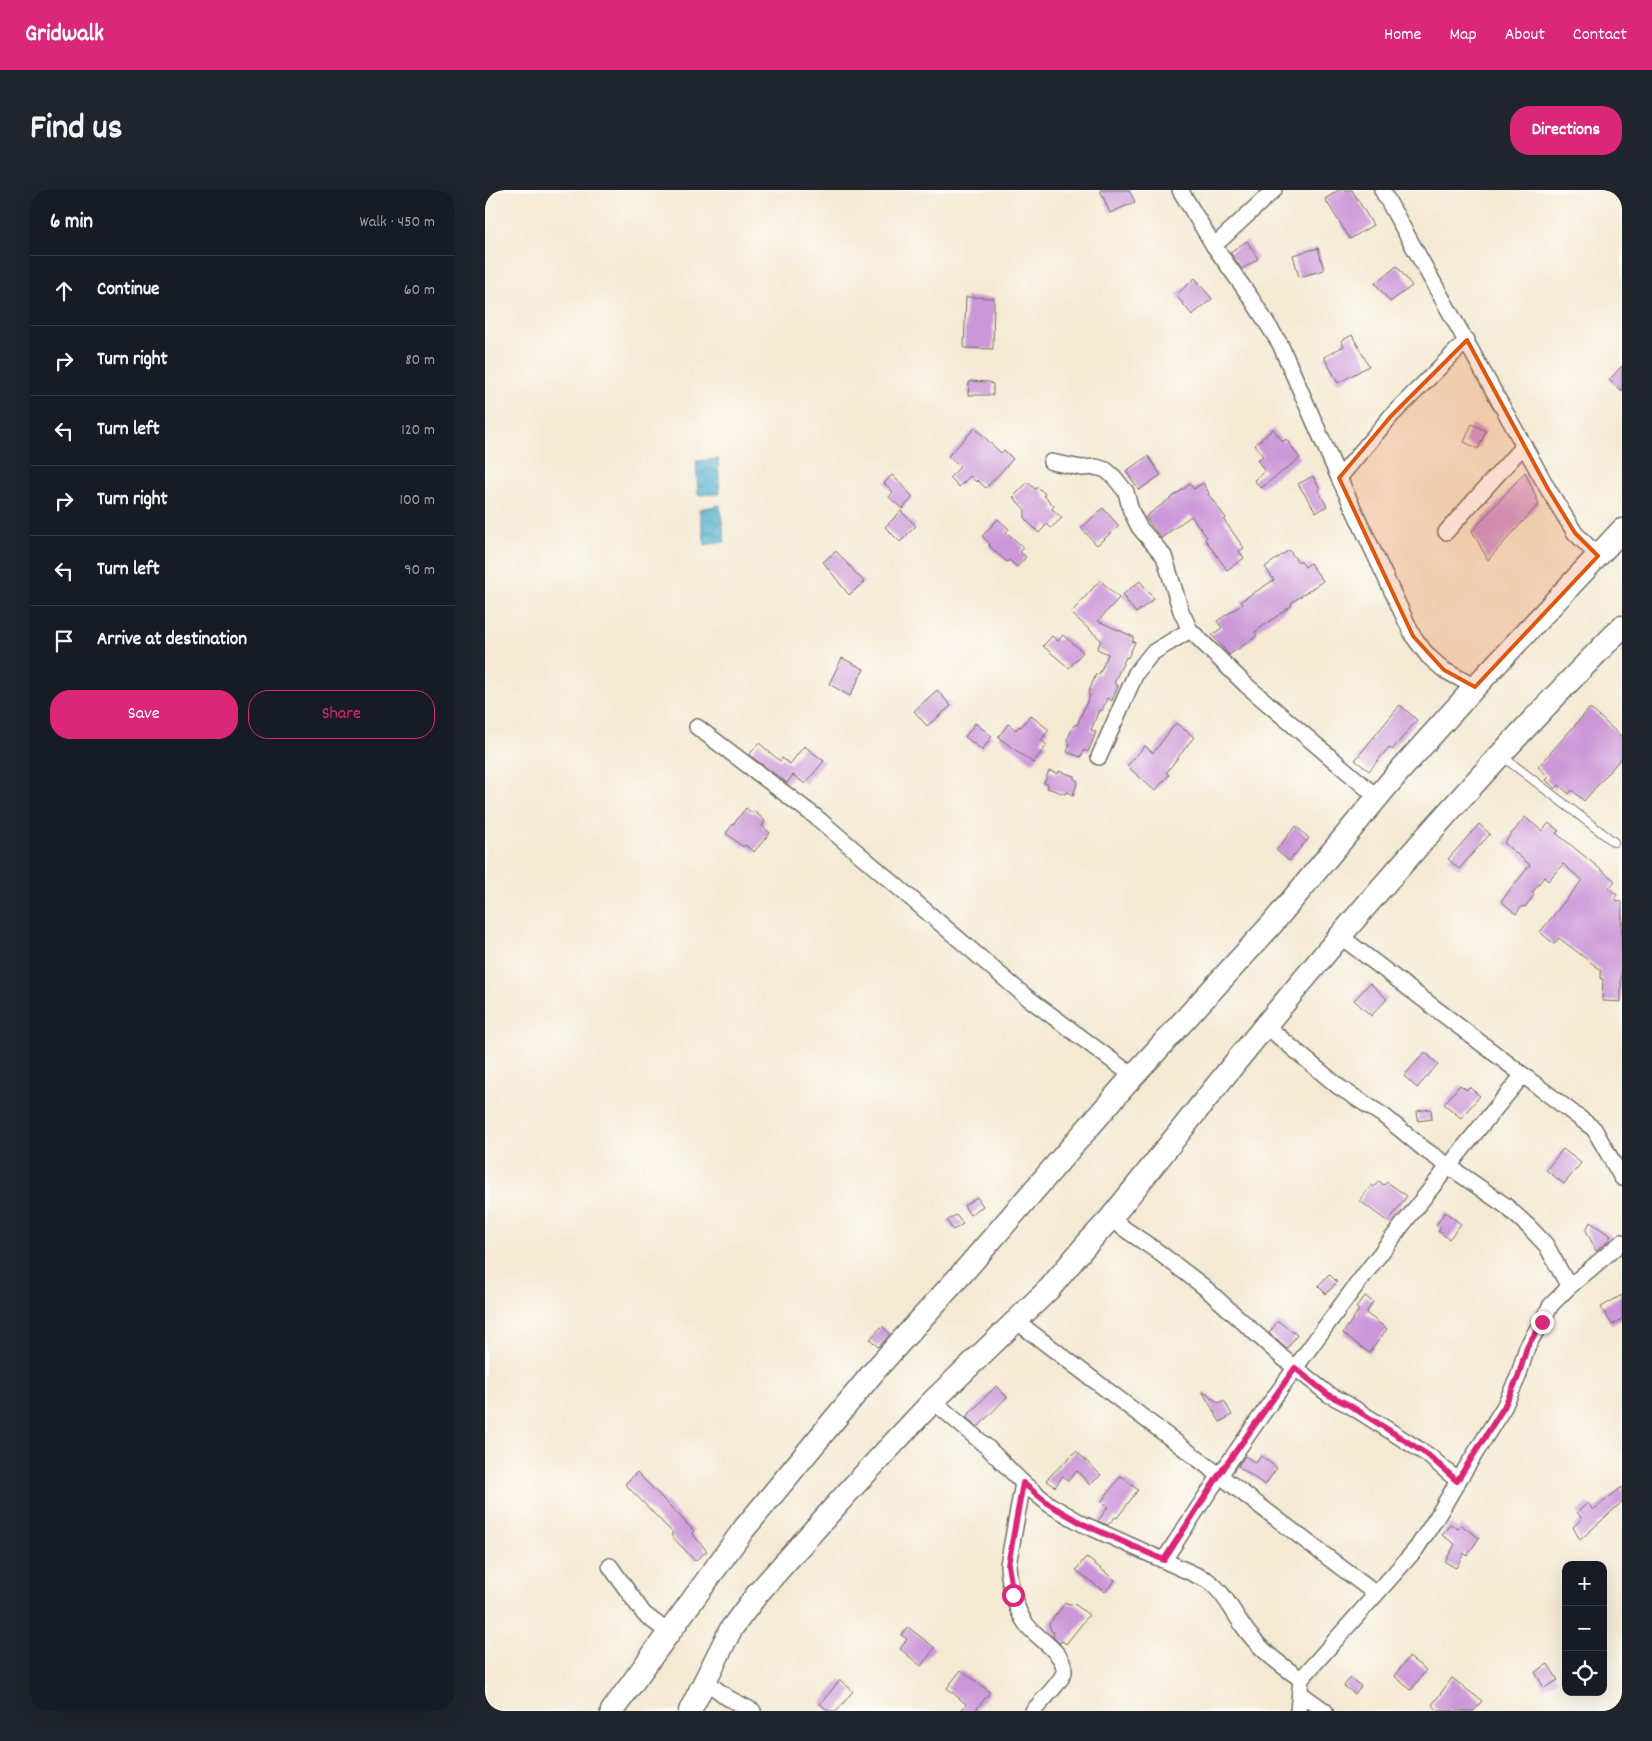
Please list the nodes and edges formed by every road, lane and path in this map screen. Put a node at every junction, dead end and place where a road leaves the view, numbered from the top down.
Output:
1 (1181, 190) edge
2 (1274, 190) edge
3 (1382, 190) edge
4 (1214, 246) junction
5 (1467, 340) junction
6 (1524, 445) junction
7 (1051, 462) dead end
8 (1339, 478) junction
9 (1622, 530) edge
10 (1446, 532) dead end
11 (1598, 556) junction
12 (1622, 627) edge
13 (1190, 630) junction
14 (1475, 687) junction
15 (697, 727) dead end
16 (1501, 755) junction
17 (1099, 756) dead end
18 (1377, 797) junction
19 (1614, 842) dead end
20 (1340, 936) junction
21 (1265, 1026) junction
22 (1523, 1075) junction
23 (1133, 1076) junction
24 (1448, 1165) junction
25 (1622, 1178) edge
26 (1110, 1219) junction
27 (1622, 1242) edge
28 (1569, 1286) junction
29 (1016, 1321) junction
30 (1295, 1368) junction
31 (933, 1401) junction
32 (1219, 1475) junction
33 (1457, 1481) junction
34 (1023, 1483) junction
35 (1164, 1560) junction
36 (610, 1566) dead end
37 (1376, 1594) junction
38 (669, 1633) junction
39 (705, 1680) junction
40 (1300, 1686) junction
41 (612, 1711) edge
42 (690, 1711) edge
43 (753, 1711) edge
44 (1033, 1711) edge
45 (1298, 1711) edge
46 (1325, 1711) edge

1 - 4 street
2 - 4 street
3 - 5 street
4 - 8 street
5 - 6 street
5 - 8 street
6 - 10 street
6 - 11 street
7 - 13 street
8 - 14 street
9 - 11 street
11 - 14 street
12 - 16 street
13 - 17 street
13 - 18 street
14 - 18 street
15 - 23 street
16 - 19 lane
16 - 20 street
18 - 23 street
20 - 21 street
20 - 22 street
21 - 24 street
21 - 26 street
22 - 24 street
22 - 25 street
23 - 38 street
24 - 28 street
24 - 30 street
26 - 29 street
26 - 30 street
27 - 28 street
28 - 33 street
29 - 31 street
29 - 32 street
30 - 32 street
30 - 33 street
31 - 34 street
31 - 39 street
32 - 35 street
32 - 37 street
33 - 37 street
34 - 35 street
34 - 44 street
35 - 40 street
36 - 38 street
37 - 40 street
38 - 41 street
39 - 42 street
39 - 43 street
40 - 45 street
40 - 46 street

